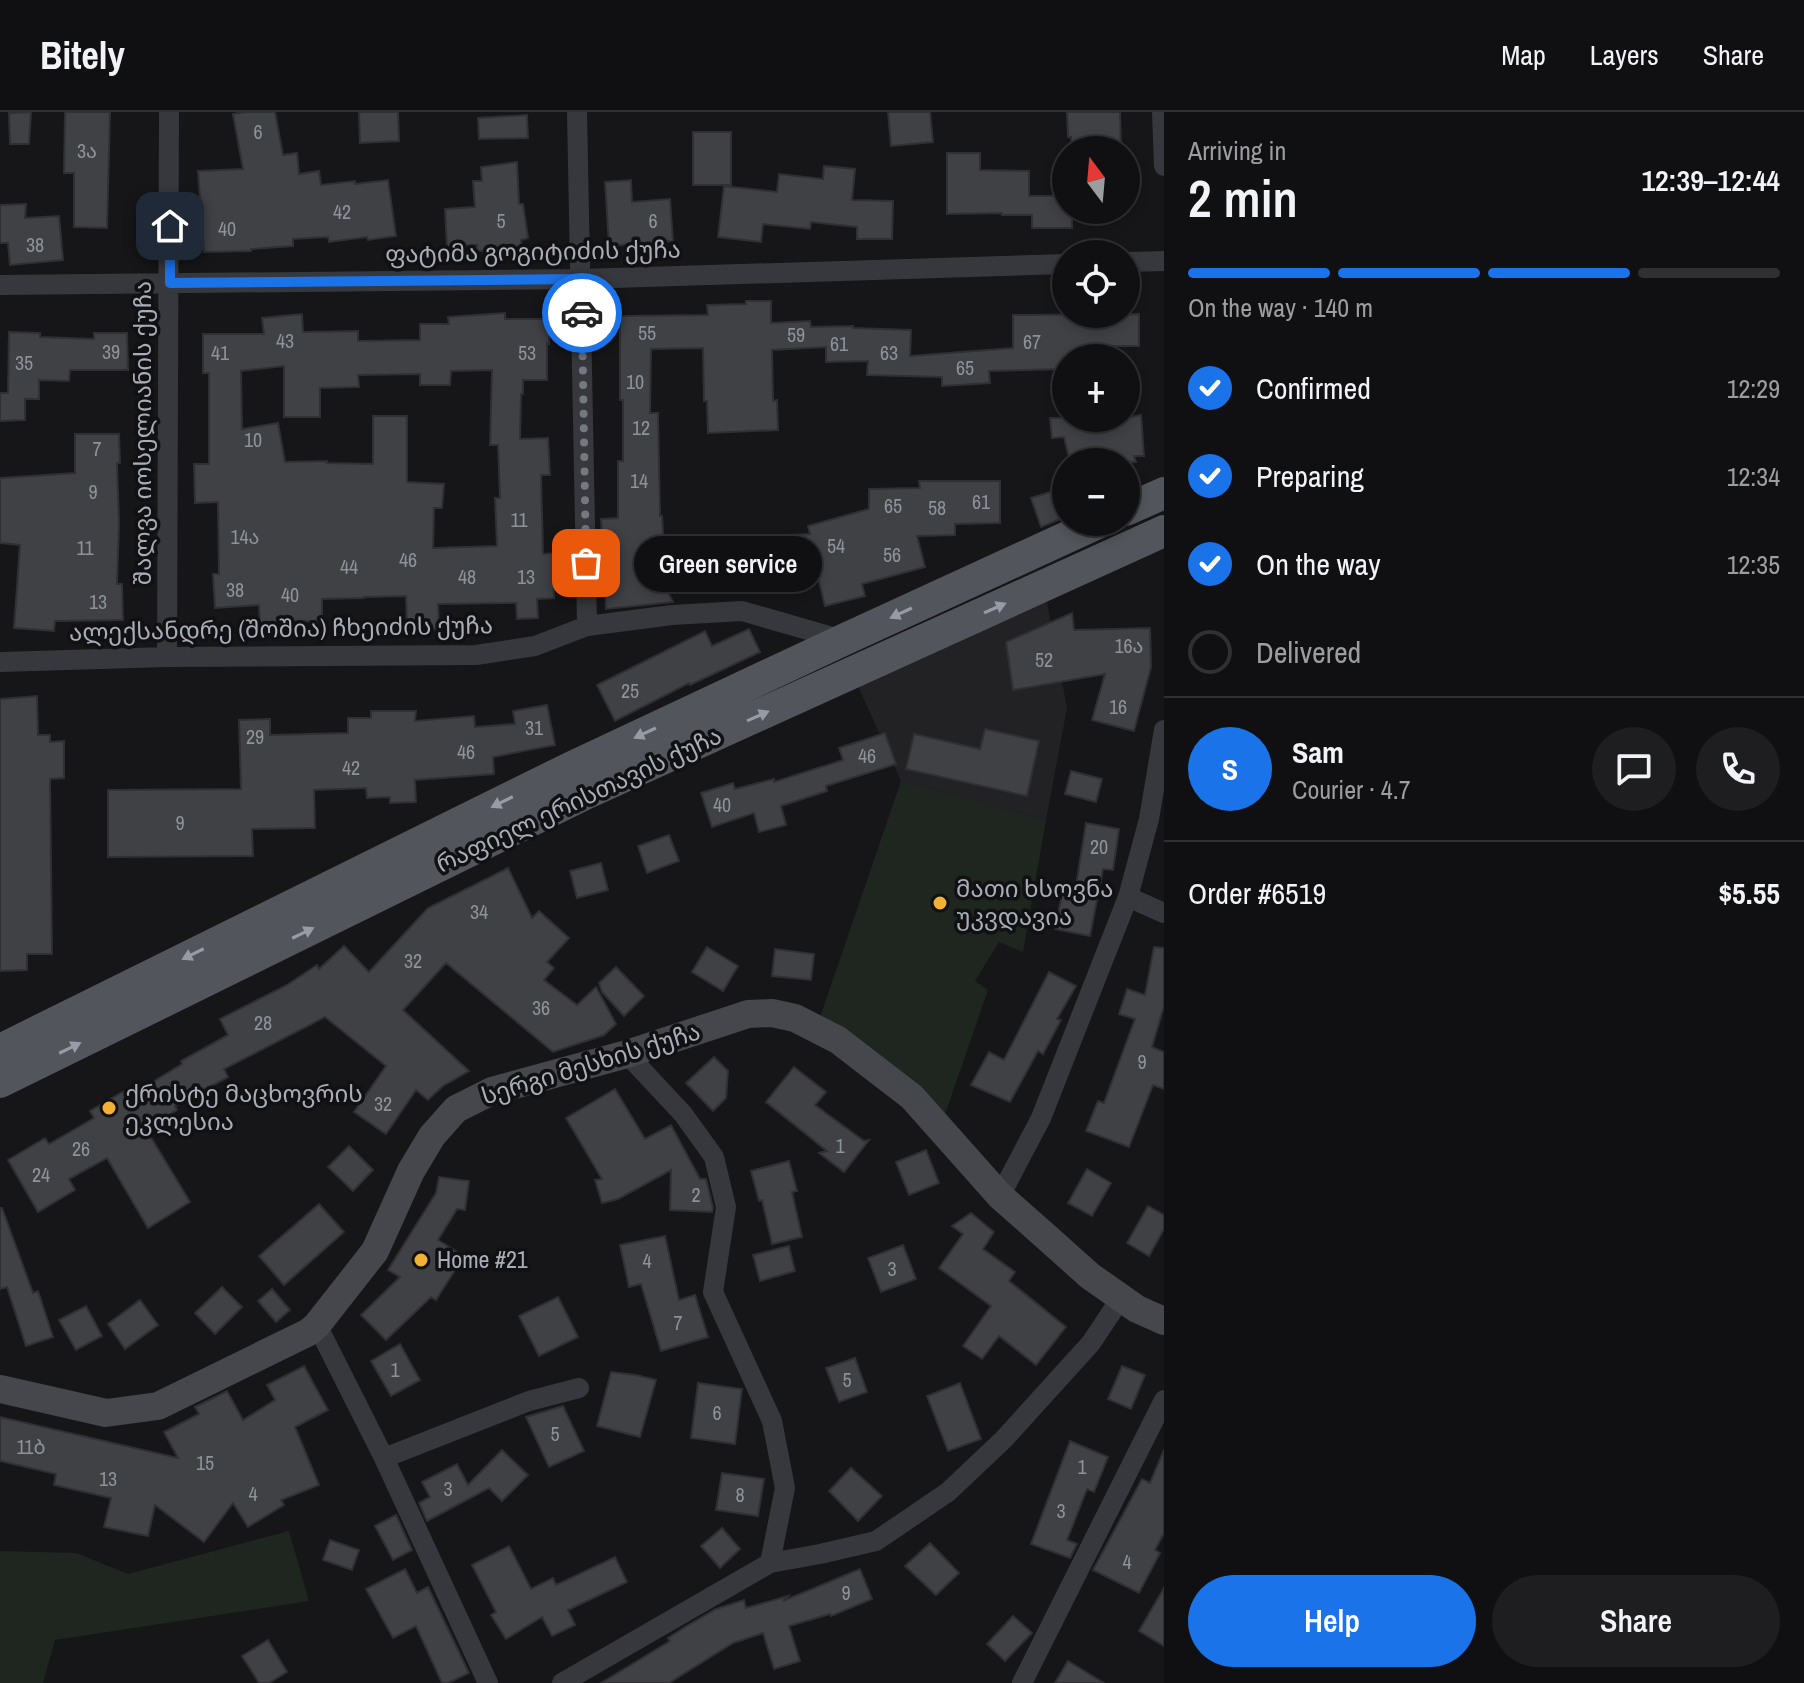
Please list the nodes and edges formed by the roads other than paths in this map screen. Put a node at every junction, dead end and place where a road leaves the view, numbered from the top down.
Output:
1 (169, 112) edge
2 (577, 112) edge
3 (1162, 112) edge
4 (1164, 166) edge
5 (1164, 261) edge
6 (1140, 262) edge
7 (1052, 264) edge
8 (582, 279) junction
9 (170, 283) junction
10 (0, 285) edge
11 (1164, 493) edge
12 (1140, 504) edge
13 (1164, 531) edge
14 (1070, 536) edge
15 (587, 626) junction
16 (843, 640) junction
17 (167, 657) junction
18 (0, 662) edge
19 (1164, 730) edge
20 (1128, 897) junction
21 (1164, 913) edge
22 (0, 1050) edge
23 (627, 1054) junction
24 (0, 1082) edge
25 (1000, 1196) junction
26 (1121, 1298) junction
27 (1164, 1321) edge
28 (317, 1325) junction
29 (579, 1388) dead end
30 (0, 1389) edge
31 (1164, 1400) edge
32 (384, 1458) junction
33 (770, 1563) junction
34 (488, 1683) edge
35 (562, 1683) edge
36 (1022, 1683) edge

1 - 9 street, შალვა იოსელიანის ქუჩა
2 - 8 street
3 - 4 street
5 - 6 street
7 - 8 street, ფატიმა გოგიტიძის ქუჩა
8 - 9 street, ფატიმა გოგიტიძის ქუჩა
8 - 15 street
9 - 10 street, ფატიმა გოგიტიძის ქუჩა
9 - 17 street, შალვა იოსელიანის ქუჩა
11 - 12 main road
24 -> 13 main road, რაფიელ ერისთავის ქუჩა
14 -> 16 main road, რაფიელ ერისთავის ქუჩა
15 - 16 street, ალექსანდრე (შოშია) ჩხეიძის ქუჩა
15 - 17 street, ალექსანდრე (შოშია) ჩხეიძის ქუჩა
16 -> 22 main road, რაფიელ ერისთავის ქუჩა
17 - 18 street, ალექსანდრე (შოშია) ჩხეიძის ქუჩა
19 - 20 street
20 - 21 street
20 - 25 street
23 - 25 street, სერგი მესხის ქუჩა
23 - 28 street, სერგი მესხის ქუჩა
23 - 33 street
25 - 26 street, სერგი მესხის ქუჩა
26 - 27 street, სერგი მესხის ქუჩა
26 - 33 street
28 - 30 street, სერგი მესხის ქუჩა
28 - 32 street
29 - 32 street
31 - 36 street
32 - 34 street
33 - 35 street

